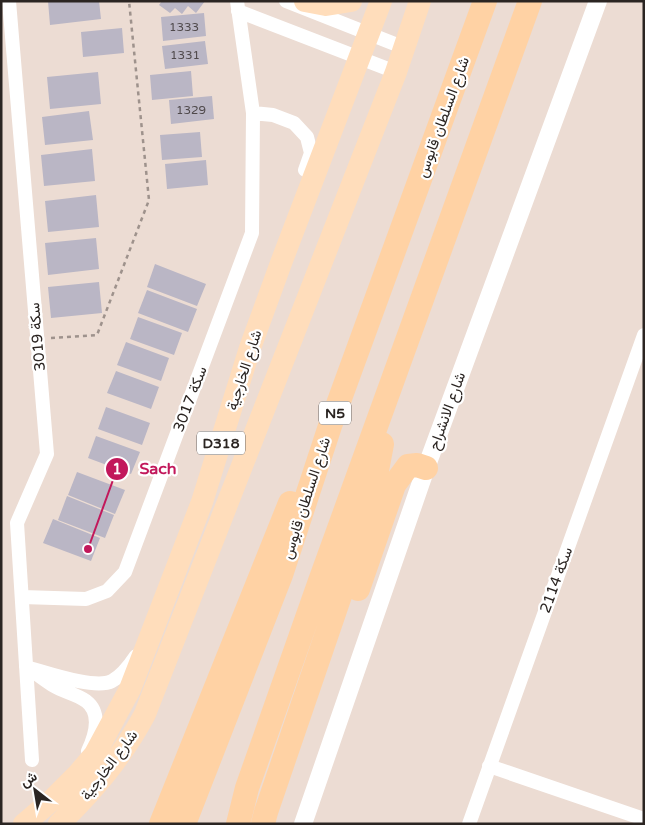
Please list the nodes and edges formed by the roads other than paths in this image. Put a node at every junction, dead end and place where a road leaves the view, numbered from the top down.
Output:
1 (9, 1) edge
2 (286, 1) edge
3 (305, 1) edge
4 (351, 1) edge
5 (382, 1) edge
6 (420, 1) edge
7 (485, 1) edge
8 (530, 1) edge
9 (598, 1) edge
10 (238, 6) edge
11 (370, 34) junction
12 (405, 48) junction
13 (360, 58) junction
14 (396, 72) junction
15 (253, 113) junction
16 (281, 263) junction
17 (644, 335) edge
18 (399, 362) junction
19 (330, 426) junction
20 (426, 468) junction
21 (22, 596) junction
22 (155, 626) junction
23 (26, 666) junction
24 (289, 745) junction
25 (32, 760) dead end
26 (489, 766) junction
27 (78, 774) junction
28 (644, 819) edge
29 (24, 824) edge
30 (59, 824) edge
31 (161, 824) edge
32 (184, 824) edge
33 (238, 824) edge
34 (263, 824) edge
35 (302, 824) edge
36 (469, 824) edge

1 - 21 street, سكة 3019
2 - 11 street
3 - 4 main road
5 - 11 main road, شارع الخارجية / D318
6 - 12 main road, شارع الخارجية / D318
7 - 19 highway, شارع السلطان قابوس / N5
8 - 18 highway
9 - 20 street, شارع الانشراح
10 - 13 street
10 - 15 street, سكة 3017
11 - 12 street
11 - 13 main road, شارع الخارجية / D318
12 - 14 main road, شارع الخارجية / D318
13 - 14 street
13 - 16 main road, شارع الخارجية / D318
14 - 30 main road, شارع الخارجية / D318
15 - 16 street
15 - 21 street, سكة 3017
16 - 22 main road, شارع الخارجية / D318
17 - 26 street, سكة 2114
18 - 24 highway
18 - 33 highway
19 - 31 highway
19 - 32 highway, شارع السلطان قابوس / N5
20 - 24 highway
20 - 35 street, شارع الانشراح
21 - 23 street, سكة 3019
22 - 23 street
22 - 27 main road, شارع الخارجية / D318
23 - 25 street, سكة 3019
23 - 27 street
24 - 34 highway
26 - 28 street
26 - 36 street, سكة 2114
27 - 29 main road, شارع الخارجية / D318

